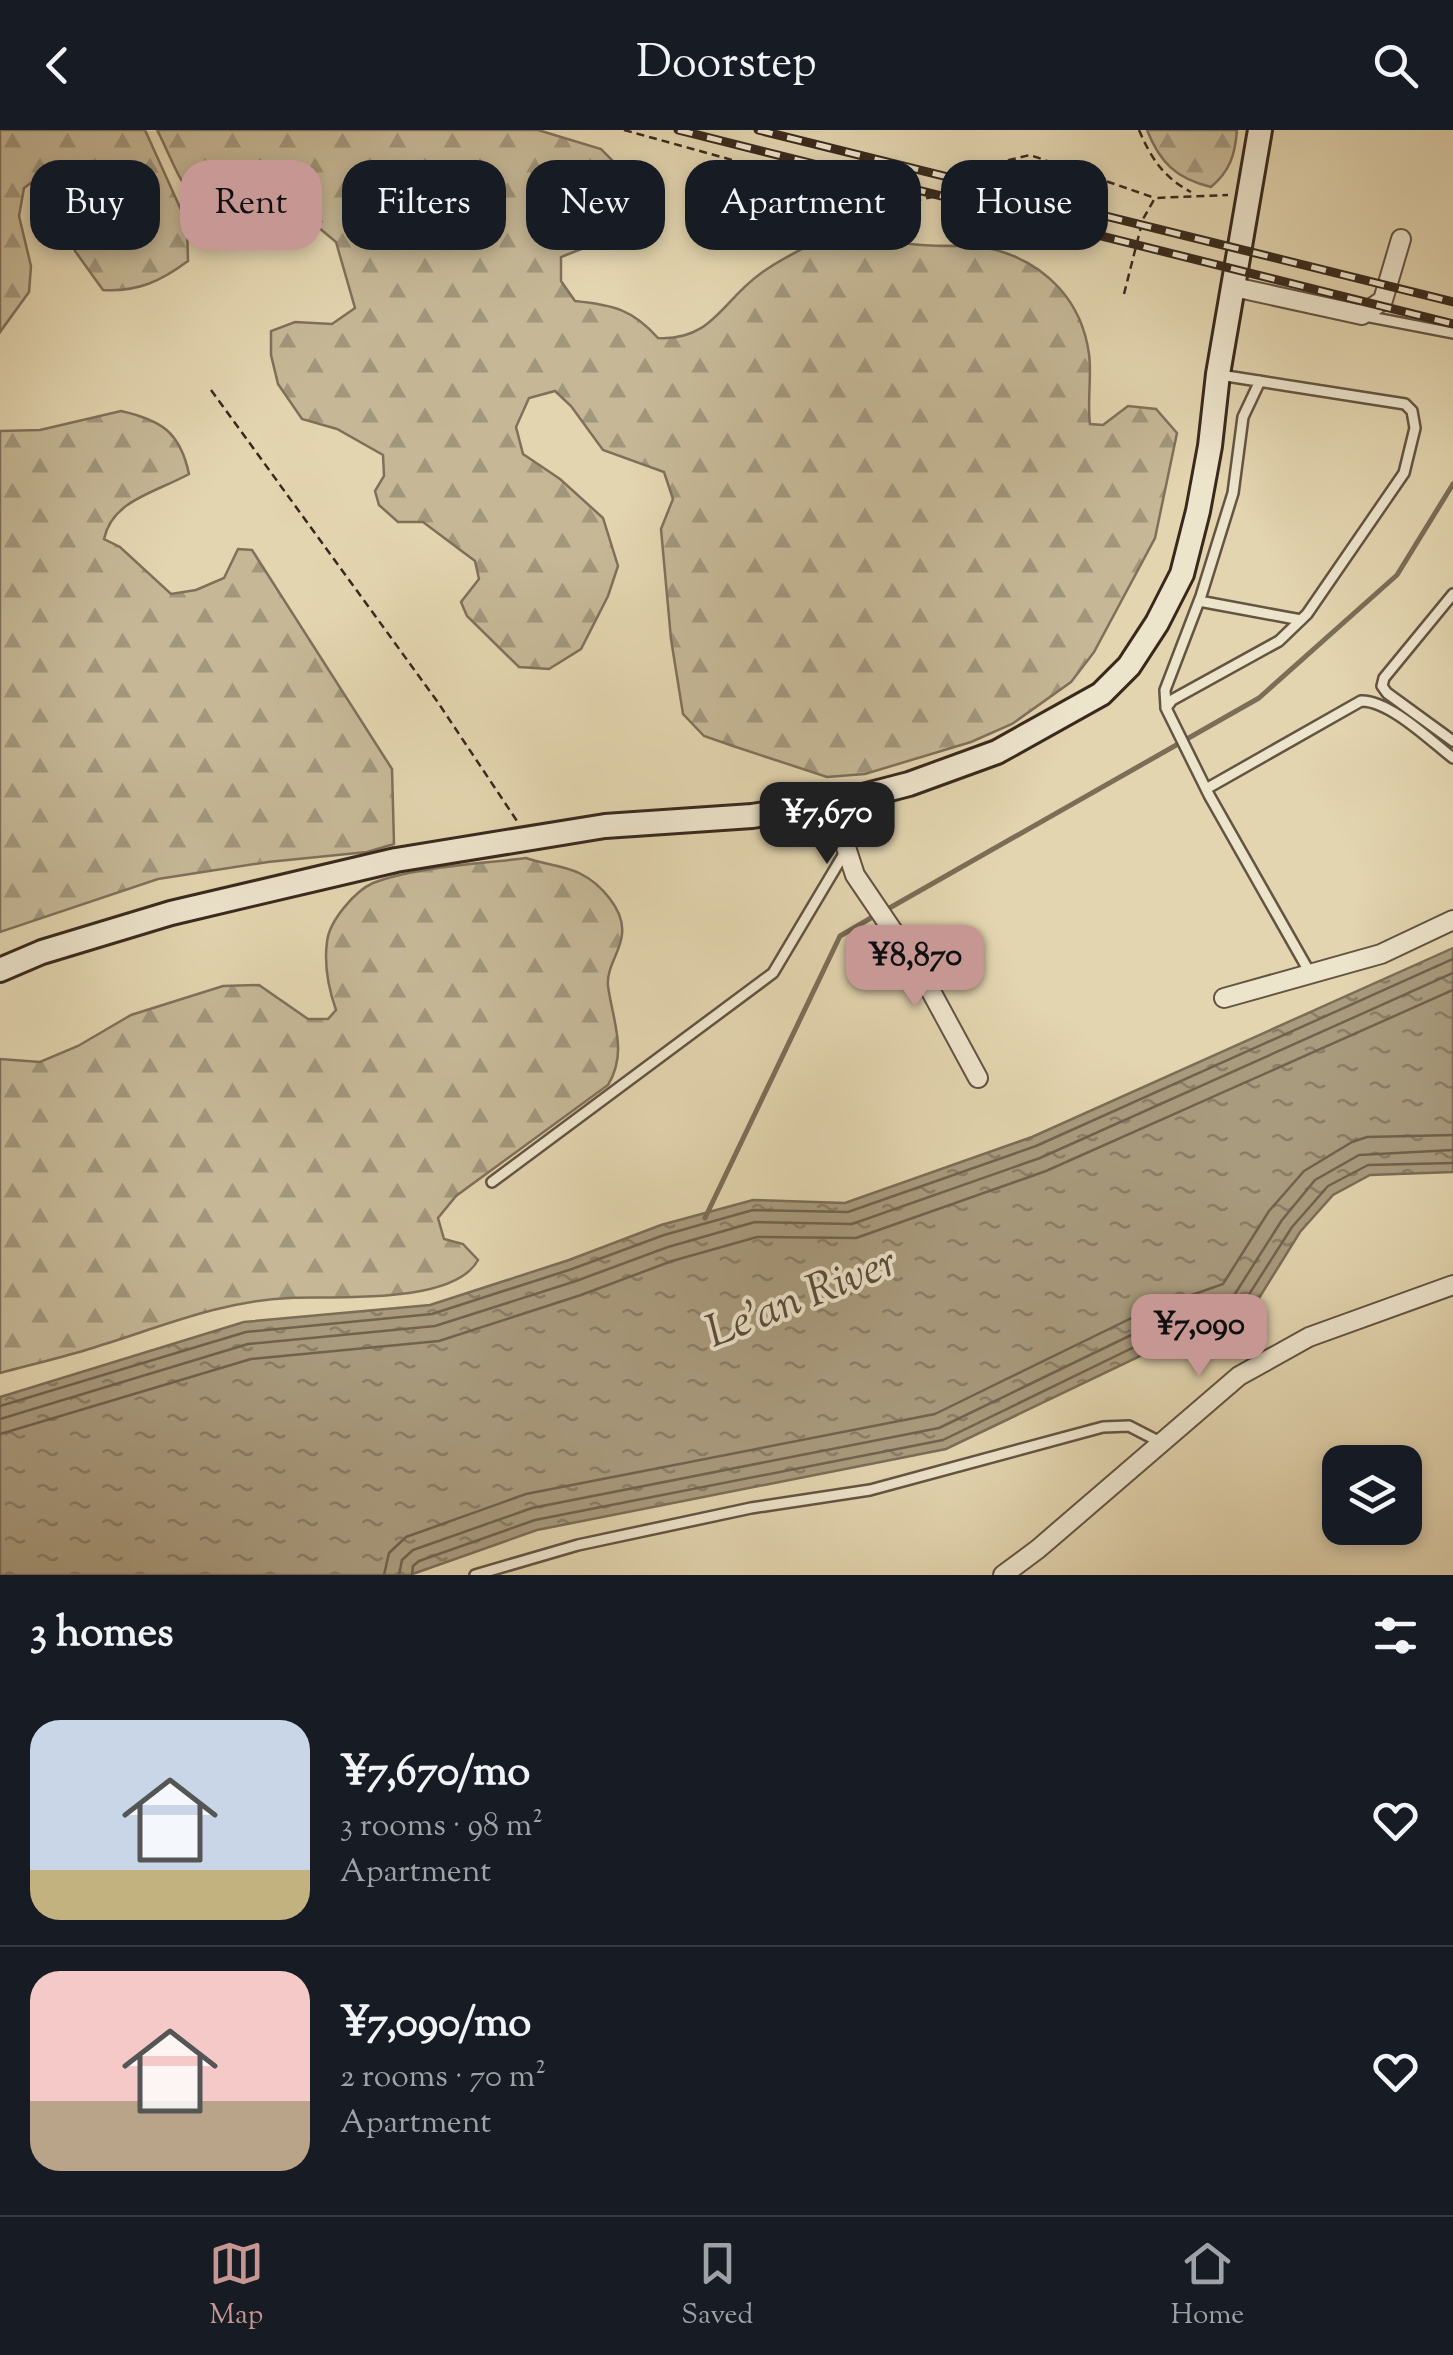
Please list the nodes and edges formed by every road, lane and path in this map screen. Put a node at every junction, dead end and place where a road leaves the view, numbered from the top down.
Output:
1 (624, 130) edge
2 (1139, 130) edge
3 (1260, 130) edge
4 (1195, 194) junction
5 (1250, 196) junction
6 (1155, 198) junction
7 (1402, 239) dead end
8 (1234, 287) junction
9 (1124, 294) dead end
10 (1362, 315) junction
11 (1453, 333) edge
12 (1218, 374) junction
13 (1260, 381) junction
14 (212, 390) dead end
15 (1453, 594) edge
16 (1199, 601) junction
17 (1301, 620) junction
18 (1166, 708) junction
19 (1453, 741) edge
20 (1453, 758) edge
21 (1206, 788) junction
22 (832, 804) junction
23 (529, 838) junction
24 (846, 849) junction
25 (1453, 920) edge
26 (0, 970) edge
27 (1310, 973) junction
28 (1224, 998) dead end
29 (978, 1078) dead end
30 (492, 1182) dead end
31 (1453, 1285) edge
32 (1162, 1443) junction
33 (475, 1575) edge
34 (1003, 1575) edge

1 - 6 path
2 - 4 path
3 - 5 street
4 - 5 path
4 - 6 path
5 - 8 street
6 - 9 path
7 - 10 street
8 - 10 street
8 - 12 street
10 - 11 lane
12 - 13 lane
12 - 22 street
13 - 16 lane
13 - 17 lane
14 - 23 path
15 - 19 lane
16 - 17 lane
16 - 18 lane
17 - 18 lane
18 - 21 lane
20 - 21 lane
21 - 27 lane
22 - 23 street
22 - 24 street
23 - 26 street
24 - 29 street
24 - 30 lane
25 - 27 street
27 - 28 street
31 - 32 street
32 - 33 lane
32 - 34 street

